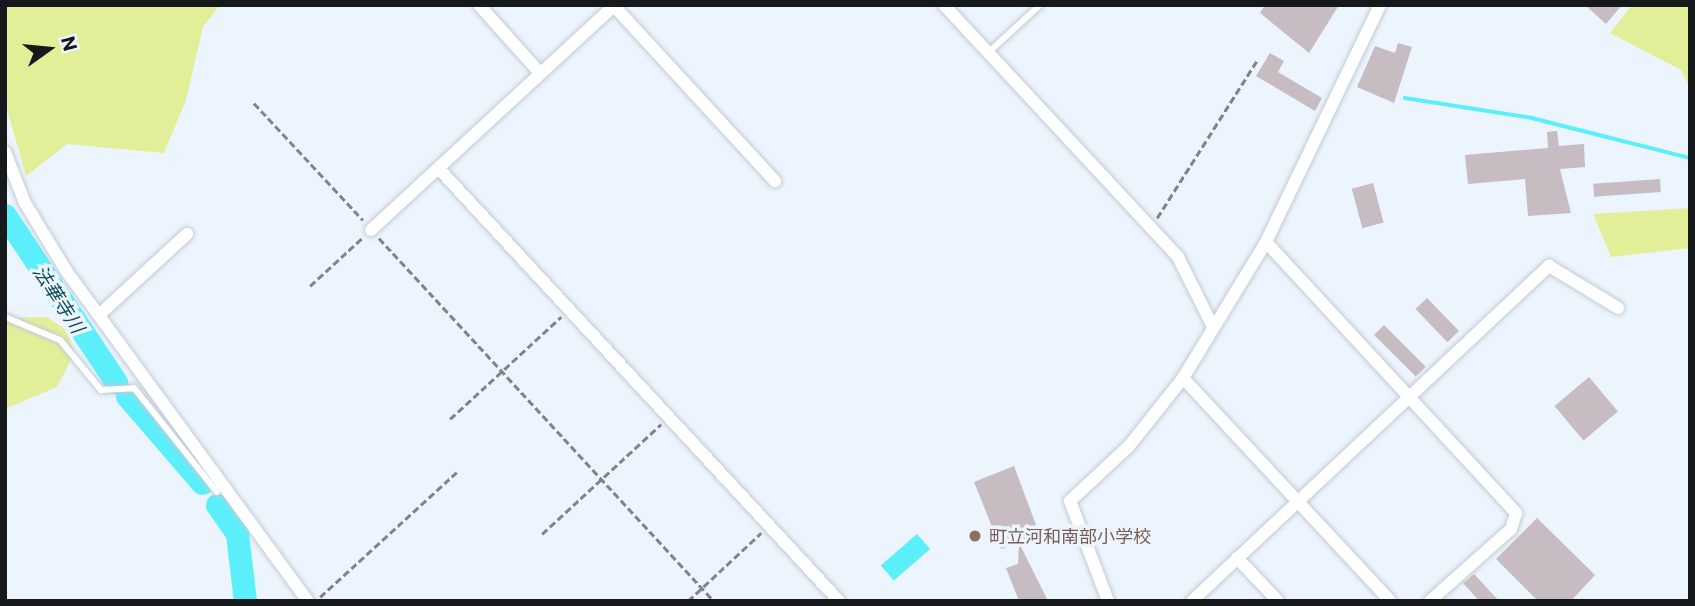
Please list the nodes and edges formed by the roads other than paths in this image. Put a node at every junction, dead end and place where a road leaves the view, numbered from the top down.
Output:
1 (479, 5) edge
2 (944, 5) edge
3 (1040, 5) edge
4 (1380, 5) edge
5 (615, 6) edge
6 (990, 51) junction
7 (540, 73) junction
8 (5, 152) edge
9 (440, 170) junction
10 (775, 181) dead end
11 (371, 230) road end
12 (187, 234) dead end
13 (1266, 242) junction
14 (1618, 308) dead end
15 (99, 315) junction
16 (5, 317) edge
17 (1213, 327) junction
18 (1183, 378) junction
19 (1408, 394) junction
20 (217, 492) dead end
21 (1298, 500) junction
22 (1237, 558) junction
23 (308, 601) edge
24 (839, 601) edge
25 (1108, 601) edge
26 (1192, 601) edge
27 (1278, 601) edge
28 (1390, 601) edge
29 (1430, 601) edge

1 - 7 street
2 - 6 street
3 - 6 lane
4 - 13 street
5 - 7 street
5 - 10 street
6 - 17 street
7 - 9 street
8 - 15 street
9 - 11 street
9 - 24 street
12 - 15 street
13 - 17 street
13 - 19 street
14 - 19 street
15 - 23 street
16 - 20 lane
17 - 18 street
18 - 21 street
18 - 25 street
19 - 21 street
19 - 29 street
21 - 22 street
21 - 28 street
22 - 26 street
22 - 27 street

